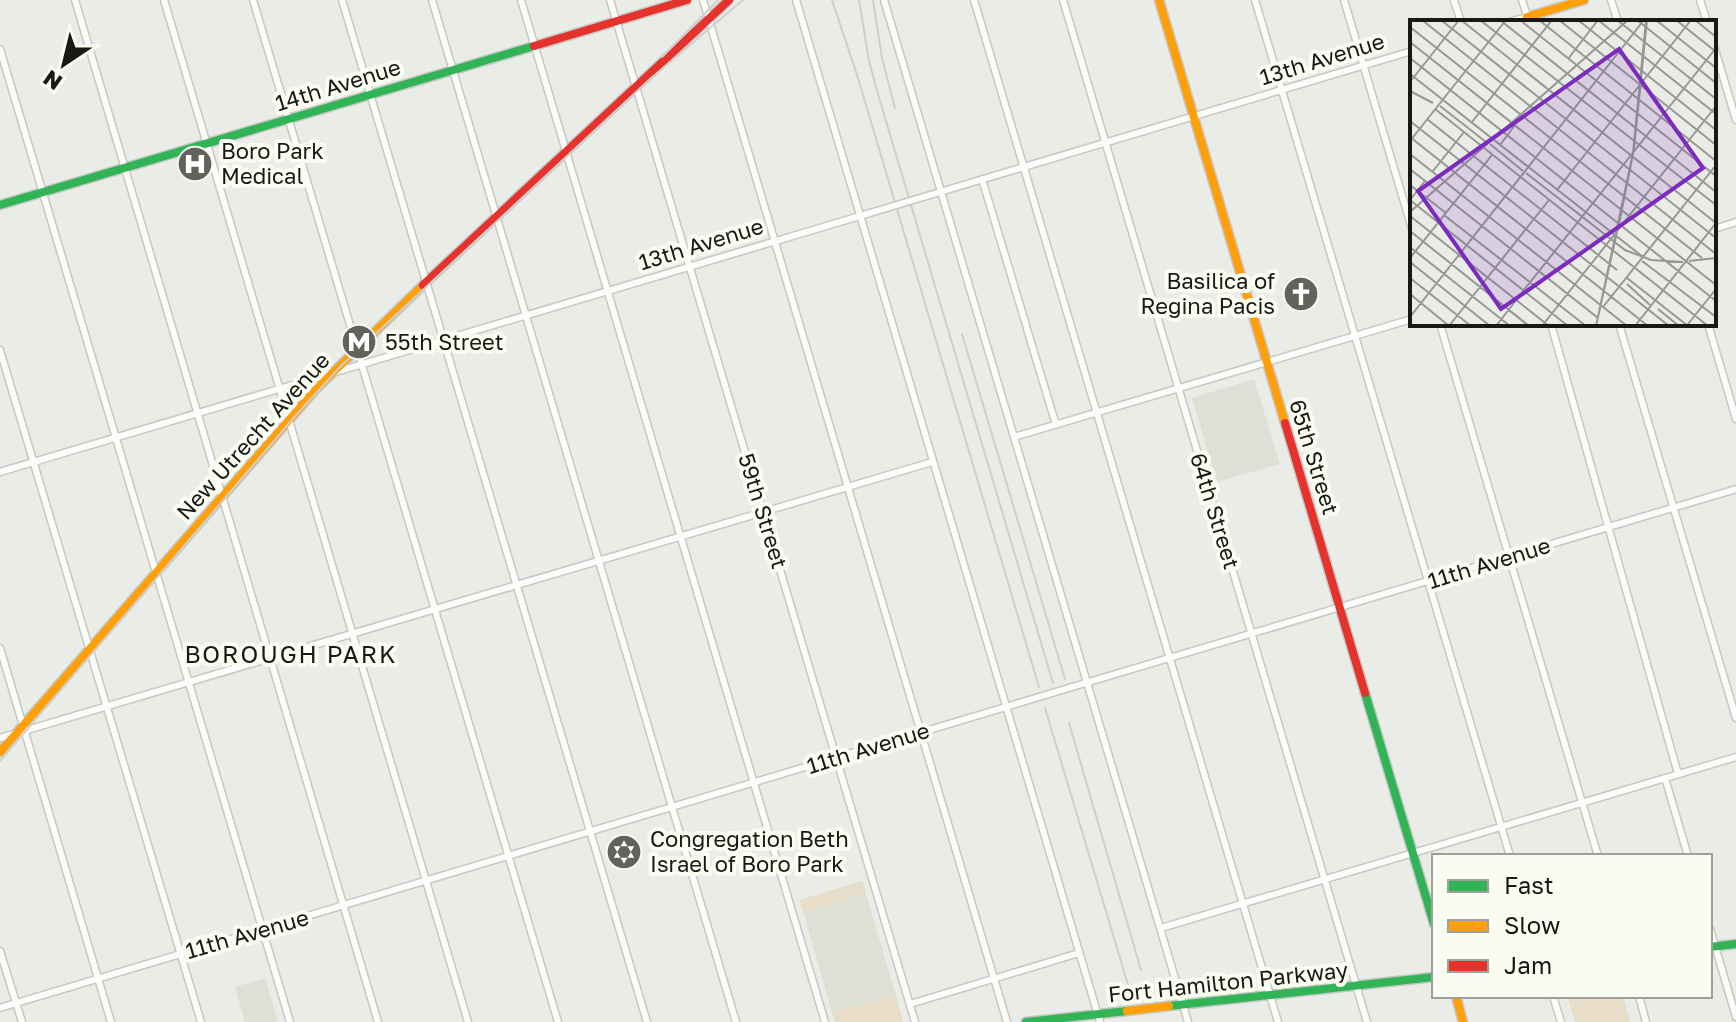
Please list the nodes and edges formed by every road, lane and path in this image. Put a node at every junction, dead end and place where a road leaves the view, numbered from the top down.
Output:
1 (75, 0) edge
2 (164, 0) edge
3 (253, 0) edge
4 (342, 0) edge
5 (432, 0) edge
6 (521, 0) edge
7 (610, 0) edge
8 (687, 0) edge
9 (703, 0) edge
10 (729, 0) edge
11 (796, 0) edge
12 (884, 0) edge
13 (974, 0) edge
14 (1063, 0) edge
15 (1159, 0) edge
16 (1255, 0) edge
17 (1344, 0) edge
18 (1454, 0) edge
19 (1522, 0) edge
20 (1584, 0) edge
21 (1611, 0) edge
22 (1700, 0) edge
23 (709, 19) junction
24 (1528, 19) edge
25 (1460, 20) edge
26 (1617, 20) edge
27 (1706, 20) edge
28 (617, 21) junction
29 (535, 46) junction
30 (0, 49) edge
31 (1410, 52) edge
32 (1716, 53) edge
33 (1363, 66) junction
34 (453, 70) junction
35 (636, 87) junction
36 (1281, 90) junction
37 (371, 95) junction
38 (1193, 116) junction
39 (289, 119) junction
40 (1736, 120) edge
41 (1105, 142) junction
42 (206, 144) junction
43 (566, 152) junction
44 (1023, 167) junction
45 (125, 168) junction
46 (982, 179) junction
47 (942, 191) junction
48 (43, 192) junction
49 (0, 205) edge
50 (860, 216) junction
51 (496, 217) junction
52 (1410, 222) edge
53 (1736, 222) edge
54 (1716, 228) edge
55 (774, 241) junction
56 (690, 266) junction
57 (427, 282) junction
58 (608, 291) junction
59 (526, 316) junction
60 (1410, 320) edge
61 (1441, 326) edge
62 (1552, 326) edge
63 (1620, 326) edge
64 (1709, 326) edge
65 (1355, 336) junction
66 (444, 340) junction
67 (357, 348) junction
68 (0, 350) edge
69 (1267, 362) junction
70 (362, 365) junction
71 (331, 374) junction
72 (1178, 388) junction
73 (280, 389) junction
74 (198, 413) junction
75 (1096, 413) junction
76 (289, 419) junction
77 (1736, 419) edge
78 (1056, 425) junction
79 (1014, 437) junction
80 (116, 438) junction
81 (932, 462) junction
82 (33, 463) junction
83 (0, 472) edge
84 (848, 487) junction
85 (1736, 489) edge
86 (222, 495) junction
87 (1674, 508) junction
88 (763, 512) junction
89 (1608, 527) junction
90 (681, 537) junction
91 (1510, 557) junction
92 (599, 561) junction
93 (156, 573) junction
94 (1428, 581) junction
95 (517, 586) junction
96 (1340, 608) junction
97 (435, 610) junction
98 (353, 634) junction
99 (1251, 634) junction
100 (0, 648) edge
101 (90, 649) junction
102 (1170, 658) junction
103 (271, 659) junction
104 (189, 683) junction
105 (1088, 683) junction
106 (1006, 707) junction
107 (107, 708) junction
108 (1736, 718) edge
109 (21, 730) junction
110 (921, 732) junction
111 (0, 738) edge
112 (0, 752) edge
113 (1736, 757) edge
114 (836, 758) junction
115 (1678, 774) junction
116 (1665, 778) junction
117 (754, 783) junction
118 (1583, 803) junction
119 (671, 807) junction
120 (1501, 827) junction
121 (590, 832) junction
122 (1413, 853) junction
123 (1509, 854) edge
124 (1597, 854) edge
125 (1687, 854) edge
126 (508, 856) junction
127 (426, 880) junction
128 (1325, 880) junction
129 (1243, 904) junction
130 (344, 906) junction
131 (1432, 917) edge
132 (1161, 928) junction
133 (262, 929) junction
134 (1736, 944) edge
135 (1712, 946) edge
136 (0, 951) edge
137 (180, 953) junction
138 (1079, 953) junction
139 (1432, 977) edge
140 (98, 978) junction
141 (994, 978) junction
142 (1357, 986) junction
143 (1270, 995) junction
144 (1457, 998) edge
145 (1554, 998) edge
146 (1640, 998) edge
147 (16, 1004) junction
148 (910, 1004) junction
149 (1183, 1005) junction
150 (0, 1008) edge
151 (1736, 1017) edge
152 (1099, 1018) edge
153 (22, 1022) edge
154 (111, 1022) edge
155 (201, 1022) edge
156 (290, 1022) edge
157 (378, 1022) edge
158 (468, 1022) edge
159 (558, 1022) edge
160 (647, 1022) edge
161 (736, 1022) edge
162 (825, 1022) edge
163 (915, 1022) edge
164 (1007, 1022) edge
165 (1026, 1022) edge
166 (1188, 1022) edge
167 (1278, 1022) edge
168 (1367, 1022) edge
169 (1463, 1022) edge
170 (1561, 1022) edge
171 (1646, 1022) edge

1 - 45 street
2 - 42 street
3 - 39 street
4 - 37 street
5 - 34 street
6 - 29 street
7 - 28 street, 59th Street
8 - 28 main road, 14th Avenue
9 - 23 street
10 - 23 main road, New Utrecht Avenue
11 - 50 street
12 - 47 street
13 - 44 street
14 - 41 street, 64th Street
15 - 38 main road, 65th Street
16 - 36 street
17 - 33 street
18 - 25 street
19 - 24 street
20 - 24 main road
21 - 26 street
22 - 27 street
23 - 35 main road, New Utrecht Avenue
23 - 55 street
28 - 29 main road, 14th Avenue
28 - 35 street, 59th Street
29 - 34 main road, 14th Avenue
29 - 43 street
30 - 48 street
31 - 33 street, 13th Avenue
32 - 40 street
33 - 36 street, 13th Avenue
33 - 52 street
34 - 37 main road, 14th Avenue
34 - 51 street
35 - 43 main road, New Utrecht Avenue
35 - 56 street, 59th Street
36 - 38 street, 13th Avenue
36 - 65 street
37 - 39 main road, 14th Avenue
37 - 57 street
38 - 41 street, 13th Avenue
38 - 69 main road, 65th Street
39 - 42 main road, 14th Avenue
39 - 67 street
41 - 44 street, 13th Avenue
41 - 72 street, 64th Street
42 - 45 main road, 14th Avenue
42 - 73 street
43 - 51 main road, New Utrecht Avenue
43 - 58 street
44 - 46 street, 13th Avenue
44 - 75 street
45 - 48 main road, 14th Avenue
45 - 74 street
46 - 47 street, 13th Avenue
46 - 78 street
47 - 50 street, 13th Avenue, bridge
47 - 79 street
48 - 49 main road, 14th Avenue
48 - 80 street
50 - 55 street, 13th Avenue
50 - 81 street
51 - 57 main road, New Utrecht Avenue
51 - 59 street
53 - 54 street
55 - 56 street, 13th Avenue
55 - 84 street
56 - 58 street, 13th Avenue
56 - 88 street, 59th Street
57 - 66 street
57 - 67 main road, New Utrecht Avenue
58 - 59 street, 13th Avenue
58 - 90 street
59 - 66 street, 13th Avenue
59 - 92 street
60 - 65 street
61 - 91 street
62 - 89 street
63 - 87 street
64 - 77 street
65 - 69 street
65 - 94 street
66 - 70 street, 13th Avenue
66 - 95 street
67 - 70 street
67 - 71 main road, New Utrecht Avenue
68 - 82 street
69 - 72 street
69 - 96 main road, 65th Street
70 - 71 street, 13th Avenue
70 - 97 street
71 - 73 street, 13th Avenue
71 - 76 main road, New Utrecht Avenue
72 - 75 street
72 - 99 street, 64th Street
73 - 74 street, 13th Avenue
73 - 76 street
74 - 80 street, 13th Avenue
74 - 86 street
75 - 78 street
75 - 102 street
76 - 86 main road, New Utrecht Avenue
76 - 98 street
78 - 79 street
79 - 105 street
80 - 82 street, 13th Avenue
80 - 93 street
81 - 84 street
81 - 106 street
82 - 83 street, 13th Avenue
82 - 101 street
84 - 88 street
84 - 110 street
85 - 87 street, 11th Avenue
86 - 93 main road, New Utrecht Avenue
86 - 103 street
87 - 89 street, 11th Avenue
87 - 108 street
88 - 90 street
88 - 114 street, 59th Street
89 - 91 street, 11th Avenue
89 - 115 street
90 - 92 street
90 - 117 street
91 - 94 street, 11th Avenue
91 - 118 street
92 - 95 street
92 - 119 street
93 - 101 main road, New Utrecht Avenue
93 - 104 street
94 - 96 street, 11th Avenue
94 - 120 street
95 - 97 street
95 - 121 street
96 - 99 street, 11th Avenue
96 - 122 main road, 65th Street
97 - 98 street
97 - 126 street
98 - 103 street
98 - 127 street
99 - 102 street, 11th Avenue
99 - 128 street, 64th Street
100 - 109 street
101 - 107 street
101 - 109 main road, New Utrecht Avenue
102 - 105 street, 11th Avenue
102 - 129 street
103 - 104 street
103 - 130 street
104 - 107 street
104 - 133 street
105 - 106 street, 11th Avenue, bridge
105 - 132 street
106 - 110 street, 11th Avenue
106 - 138 street
107 - 109 street
107 - 137 street
109 - 111 street
109 - 112 main road, New Utrecht Avenue
109 - 140 street
110 - 114 street, 11th Avenue
110 - 141 street
113 - 115 street
114 - 117 street, 11th Avenue
114 - 148 street, 59th Street
115 - 116 street
116 - 118 street
116 - 125 street
117 - 119 street, 11th Avenue
117 - 162 street
118 - 120 street
118 - 124 street
119 - 121 street, 11th Avenue
119 - 161 street
120 - 122 street
120 - 123 street
121 - 126 street, 11th Avenue
121 - 160 street
122 - 128 street
122 - 131 main road, 65th Street
126 - 127 street, 11th Avenue
126 - 159 street
127 - 130 street, 11th Avenue
127 - 158 street
128 - 129 street
128 - 142 street, 64th Street
129 - 132 street
129 - 143 street
130 - 133 street, 11th Avenue
130 - 157 street
132 - 149 street
133 - 137 street, 11th Avenue
133 - 156 street
134 - 135 main road
135 - 151 street
136 - 147 street
137 - 140 street, 11th Avenue
137 - 155 street
138 - 141 street
138 - 152 street
139 - 142 main road, Fort Hamilton Parkway
140 - 147 street, 11th Avenue
140 - 154 street
141 - 148 street
141 - 164 street
142 - 143 main road, Fort Hamilton Parkway
142 - 168 street, 64th Street
143 - 149 main road, Fort Hamilton Parkway
143 - 167 street
144 - 169 main road
145 - 170 street
146 - 171 street
147 - 150 street, 11th Avenue
147 - 153 street
148 - 163 street, 59th Street
149 - 152 main road, Fort Hamilton Parkway, bridge
149 - 166 street
152 - 165 main road, Fort Hamilton Parkway

